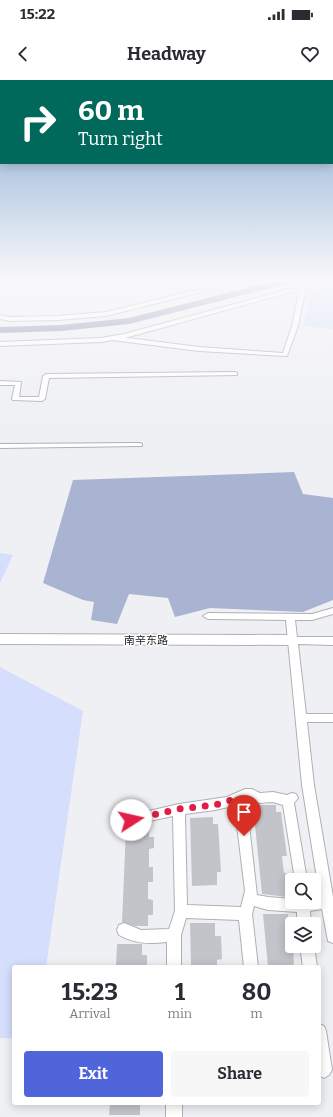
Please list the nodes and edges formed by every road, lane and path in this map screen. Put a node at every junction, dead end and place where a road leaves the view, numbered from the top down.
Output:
1 (144, 329) edge
2 (294, 329) edge
3 (112, 338) junction
4 (0, 344) edge
5 (235, 374) dead end
6 (0, 383) edge
7 (140, 445) dead end
8 (0, 446) edge
9 (333, 611) edge
10 (208, 616) dead end
11 (290, 617) junction
12 (0, 639) edge
13 (292, 640) junction
14 (333, 641) edge
15 (301, 718) junction
16 (333, 718) edge
17 (235, 799) junction
18 (179, 809) junction
19 (131, 820) dead end
20 (300, 873) edge
21 (251, 899) junction
22 (321, 902) edge
23 (327, 902) junction
24 (285, 904) edge
25 (181, 911) junction
26 (245, 914) junction
27 (124, 930) dead end
28 (174, 935) junction
29 (333, 936) edge
30 (308, 953) edge
31 (174, 965) edge
32 (251, 965) edge
33 (310, 965) edge
34 (321, 1047) edge
35 (324, 1070) dead end
36 (174, 1105) edge
37 (174, 1117) edge

1 - 3 street
2 - 3 street
3 - 4 street
5 - 6 street
7 - 8 street
9 - 11 street
10 - 11 street
11 - 13 street
12 - 13 street, 南辛东路
13 - 14 street
13 - 15 street
15 - 16 street
15 - 23 street
17 - 18 street
17 - 20 street
17 - 21 street
18 - 19 street
18 - 25 street
21 - 24 street
21 - 26 street
22 - 23 street
23 - 29 street
25 - 26 street
25 - 28 street
26 - 32 street
27 - 28 street
28 - 31 street
30 - 33 street
34 - 35 street
36 - 37 street

